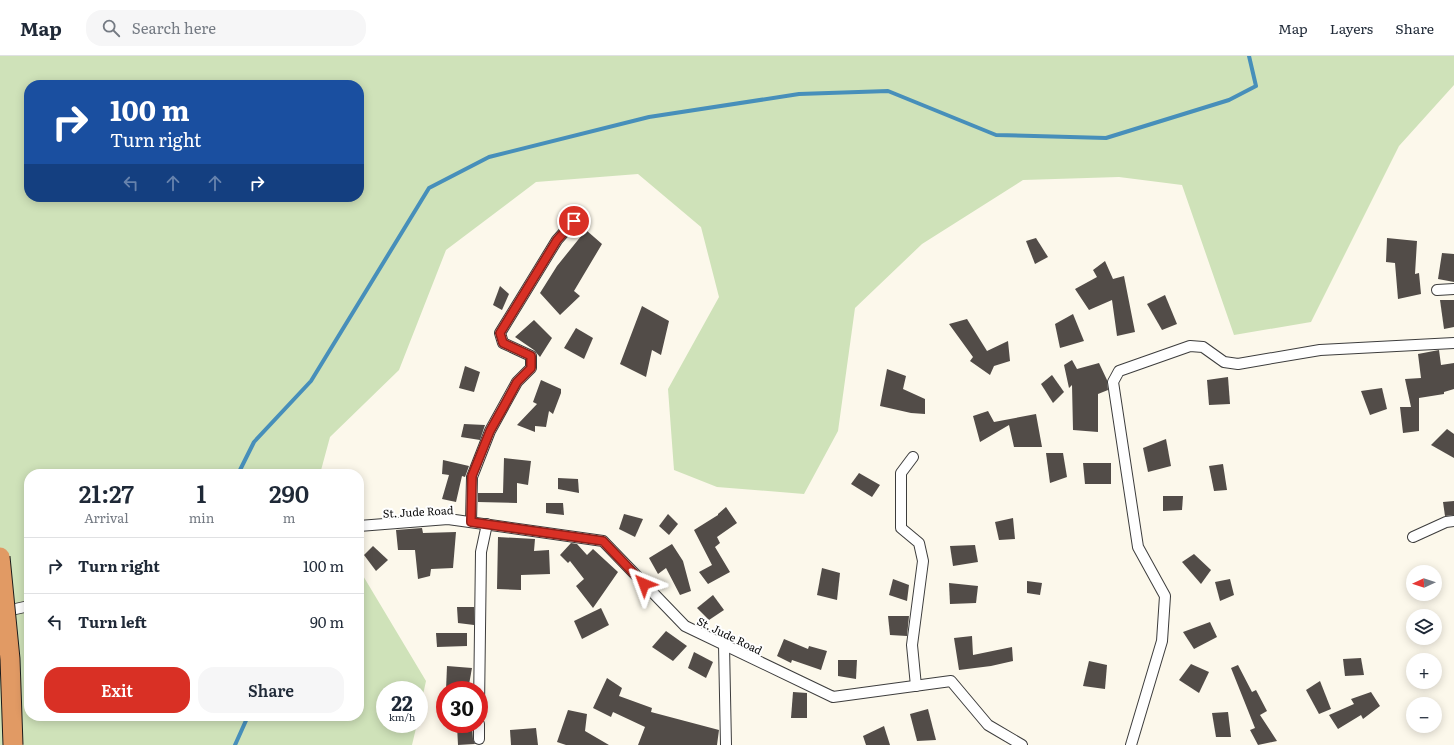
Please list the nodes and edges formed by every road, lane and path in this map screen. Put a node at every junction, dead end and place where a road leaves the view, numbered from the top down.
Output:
1 (574, 221) dead end
2 (1454, 289) edge
3 (1437, 290) dead end
4 (1454, 343) edge
5 (913, 457) dead end
6 (1454, 521) edge
7 (471, 522) junction
8 (487, 524) junction
9 (364, 526) edge
10 (1413, 537) dead end
11 (0, 556) edge
12 (24, 607) edge
13 (0, 612) edge
14 (724, 645) junction
15 (479, 681) edge
16 (916, 686) junction
17 (479, 733) edge
18 (479, 739) dead end
19 (13, 745) edge
20 (726, 745) edge
21 (1022, 745) edge
22 (1131, 745) edge

1 - 7 street
2 - 3 street
4 - 22 street
5 - 16 street
6 - 10 street
7 - 8 street, St. Jude Road
7 - 9 street, St. Jude Road
8 - 14 street, St. Jude Road
8 - 15 street
11 - 19 highway, bridge
12 - 13 street
14 - 16 street, St. Jude Road
14 - 20 street
16 - 21 street, St. Jude Road
17 - 18 street

